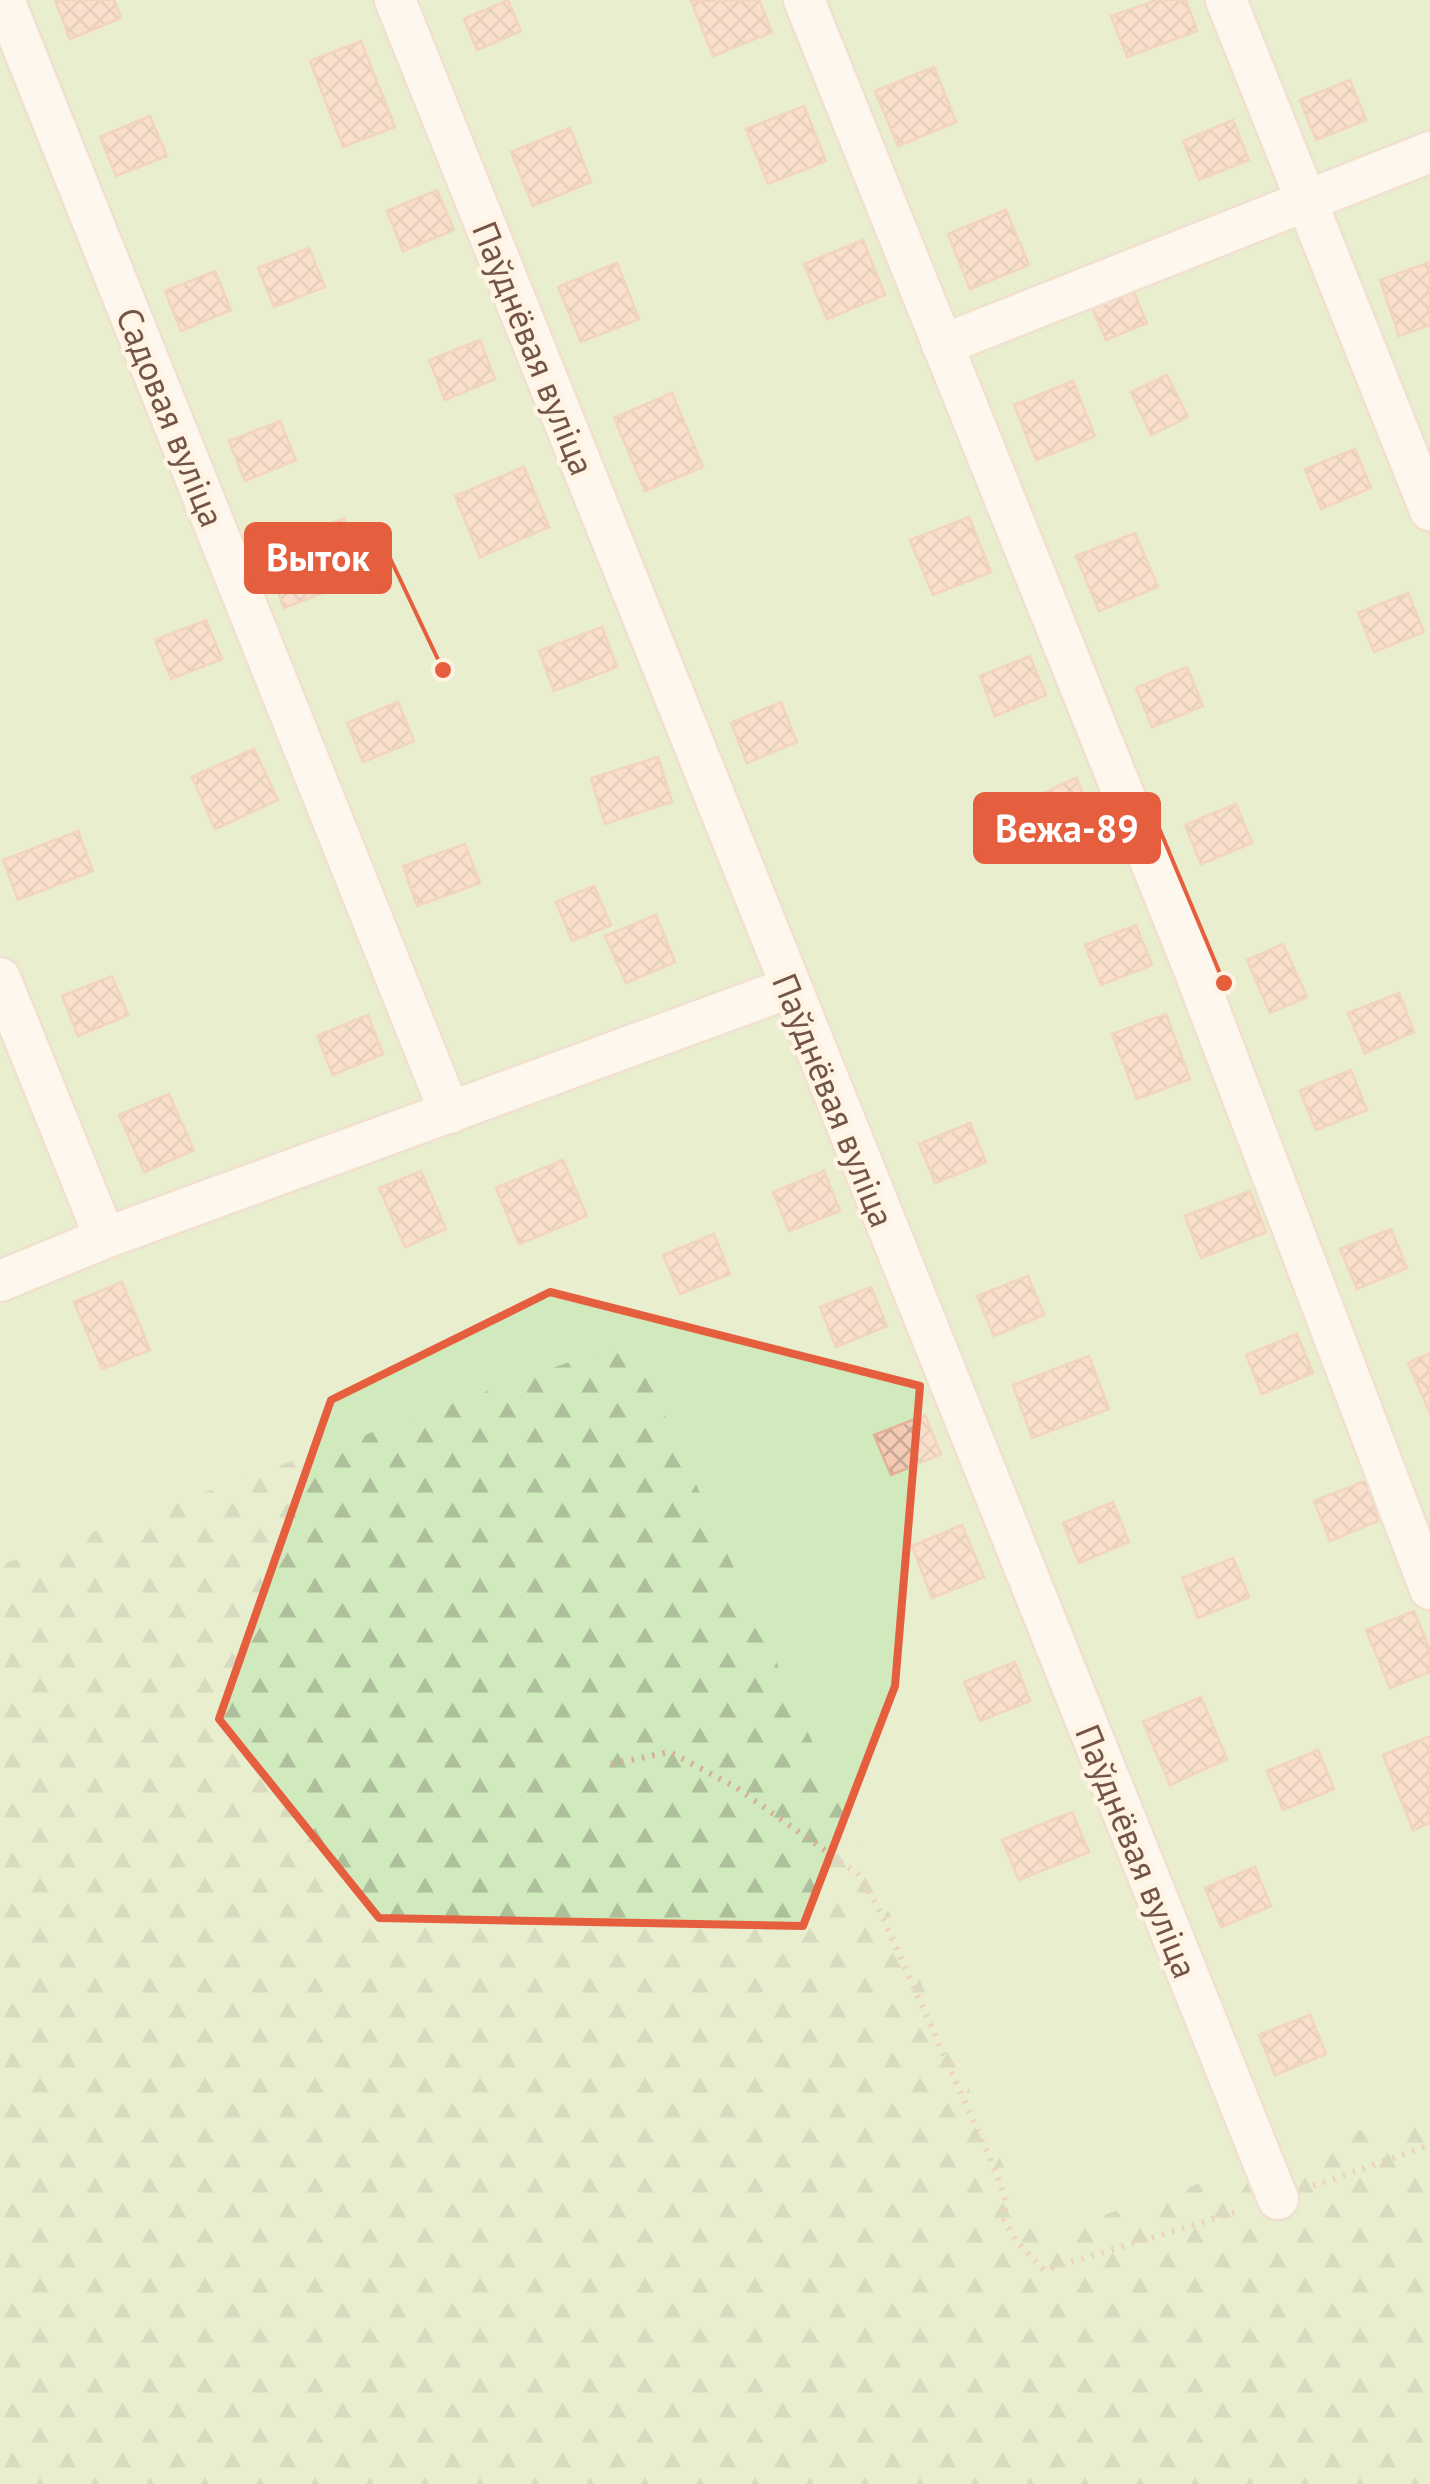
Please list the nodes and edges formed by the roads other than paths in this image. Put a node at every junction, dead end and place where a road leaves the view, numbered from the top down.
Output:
1 (4, 0) edge
2 (395, 0) edge
3 (804, 0) edge
4 (1226, 0) edge
5 (1430, 152) edge
6 (1304, 201) junction
7 (942, 344) junction
8 (1430, 510) edge
9 (0, 978) edge
10 (789, 988) junction
11 (450, 1112) junction
12 (106, 1238) junction
13 (0, 1282) edge
14 (1430, 1589) edge
15 (1278, 2199) dead end

1 - 11 street, Садовая вуліца
2 - 10 street, Паўднёвая вуліца
3 - 7 street
4 - 6 street
5 - 6 street
6 - 7 street
6 - 8 street
7 - 14 street
9 - 12 street
10 - 11 street
10 - 15 street, Паўднёвая вуліца
11 - 12 street
12 - 13 street

